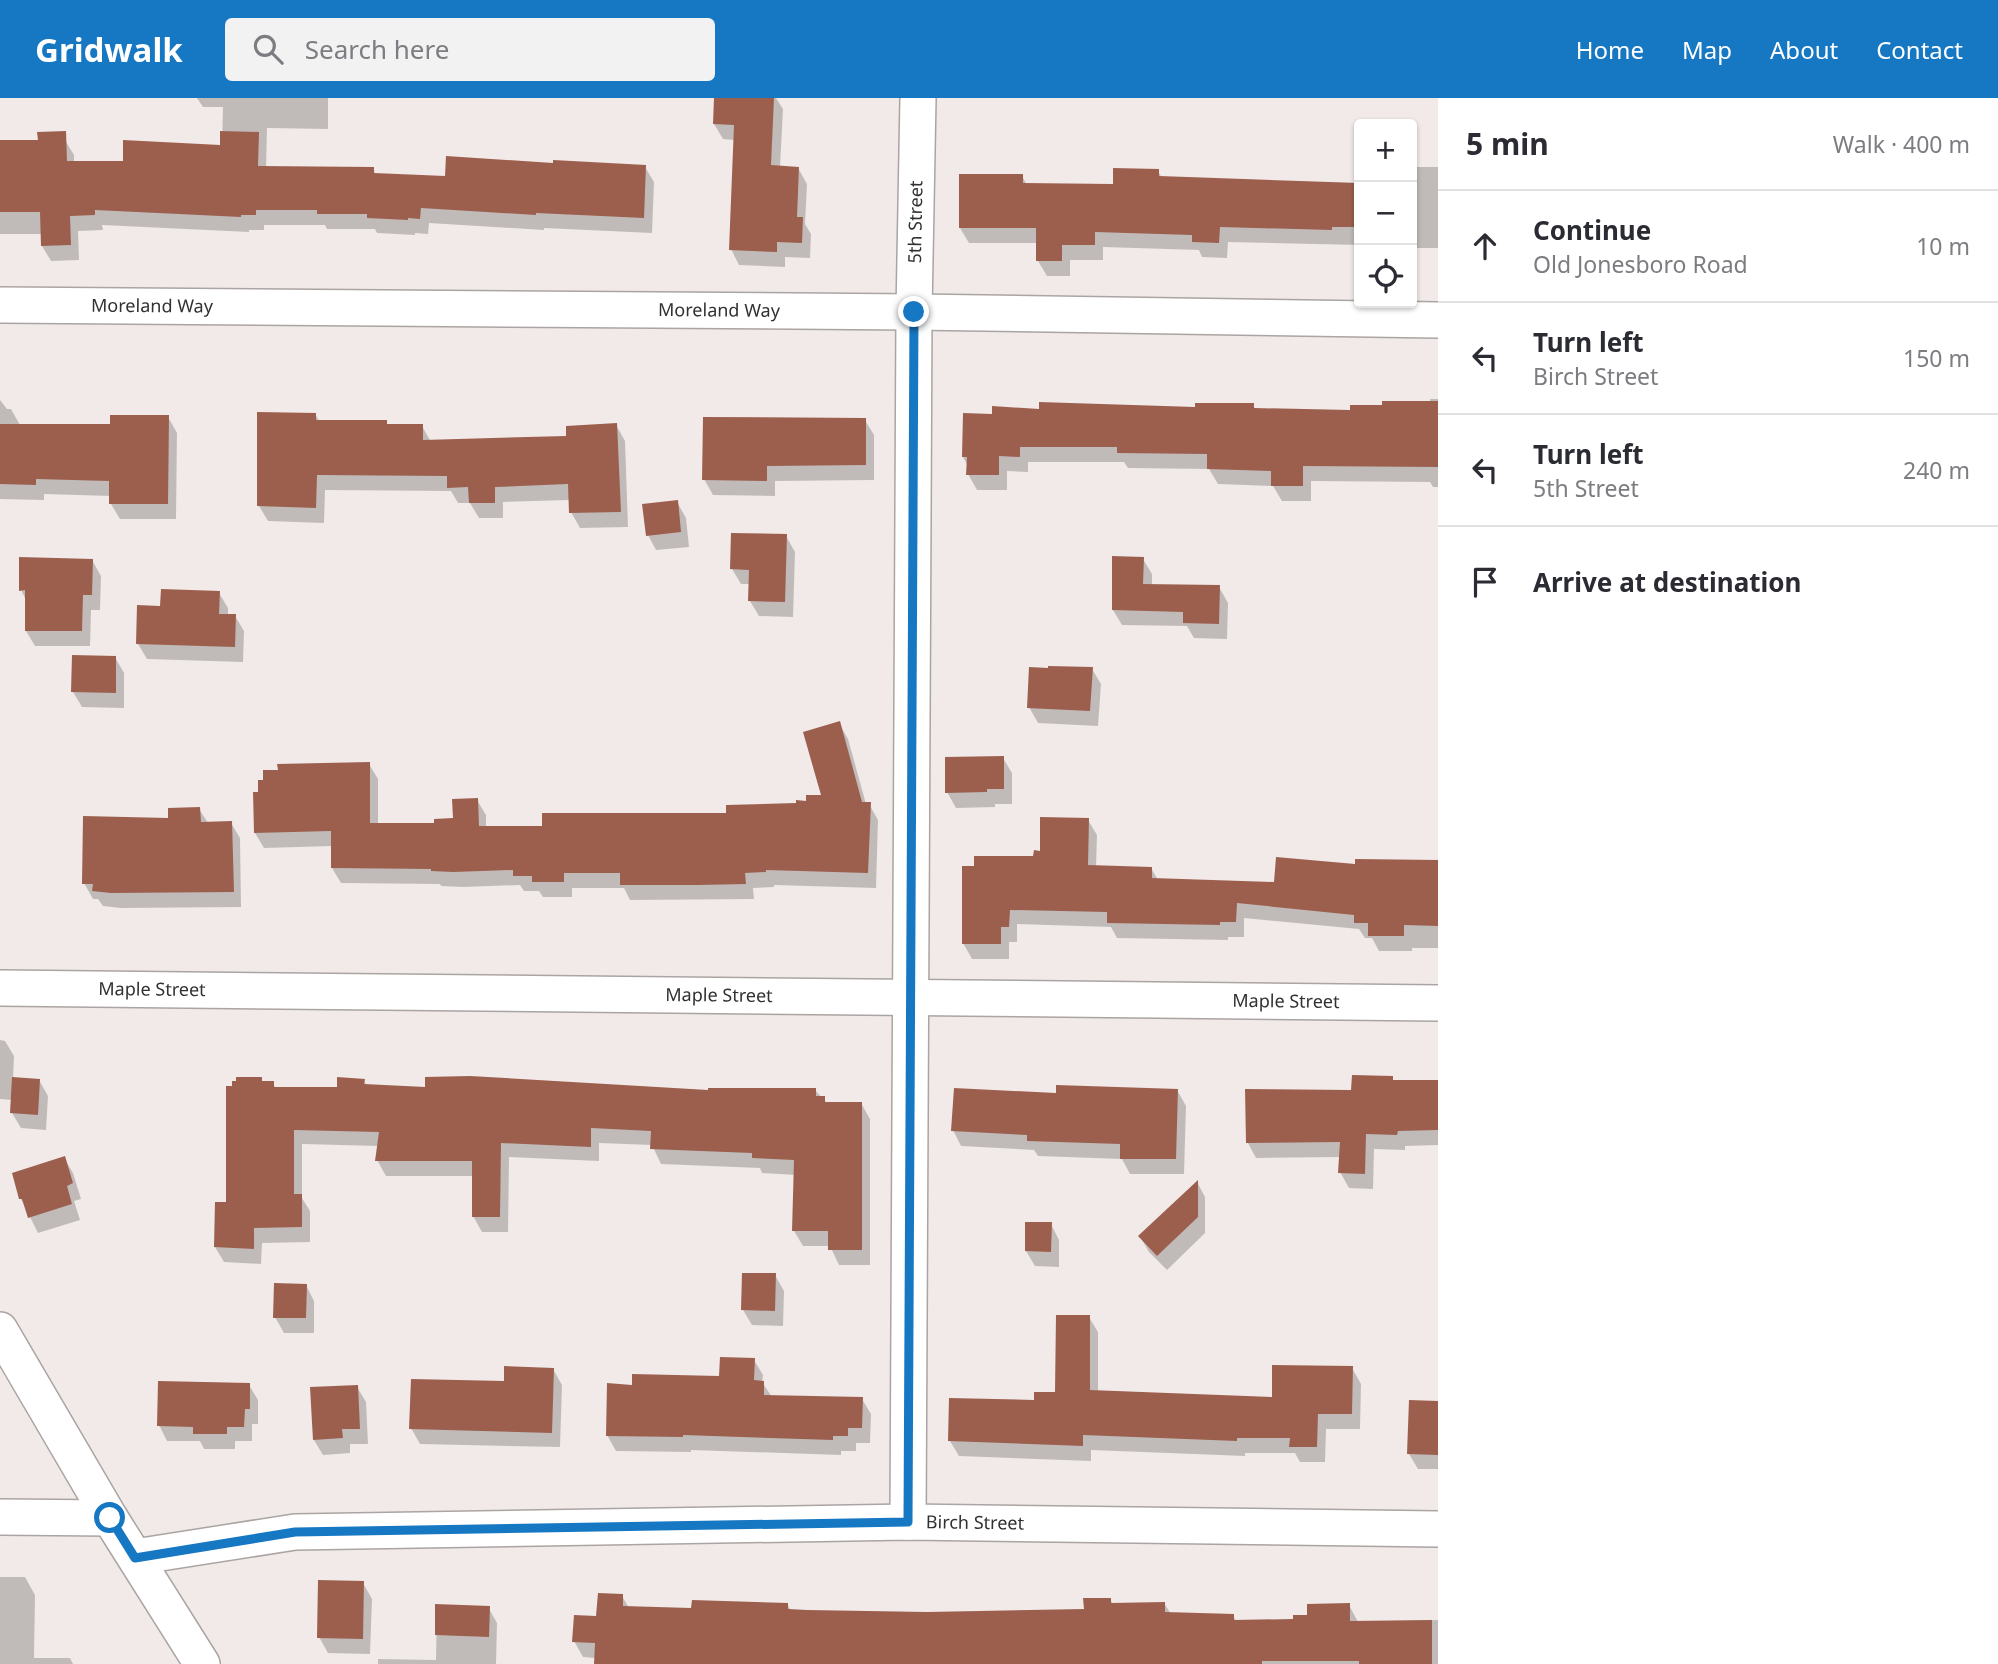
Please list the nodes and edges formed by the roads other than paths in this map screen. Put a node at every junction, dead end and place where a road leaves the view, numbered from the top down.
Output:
1 (918, 98) edge
2 (0, 305) edge
3 (914, 312) junction
4 (1438, 320) edge
5 (0, 988) edge
6 (909, 997) junction
7 (1438, 1003) edge
8 (0, 1330) edge
9 (0, 1517) edge
10 (110, 1518) junction
11 (908, 1522) junction
12 (1438, 1529) edge
13 (135, 1558) junction
14 (202, 1664) edge

1 - 3 street, 5th Street
2 - 3 street, Moreland Way
3 - 4 street, Moreland Way
3 - 6 street, 5th Street
5 - 6 street, Maple Street
6 - 7 street, Maple Street
6 - 11 street, 5th Street
8 - 10 street
9 - 10 street
10 - 13 street
11 - 12 street, Birch Street
11 - 13 street, Birch Street
13 - 14 street

